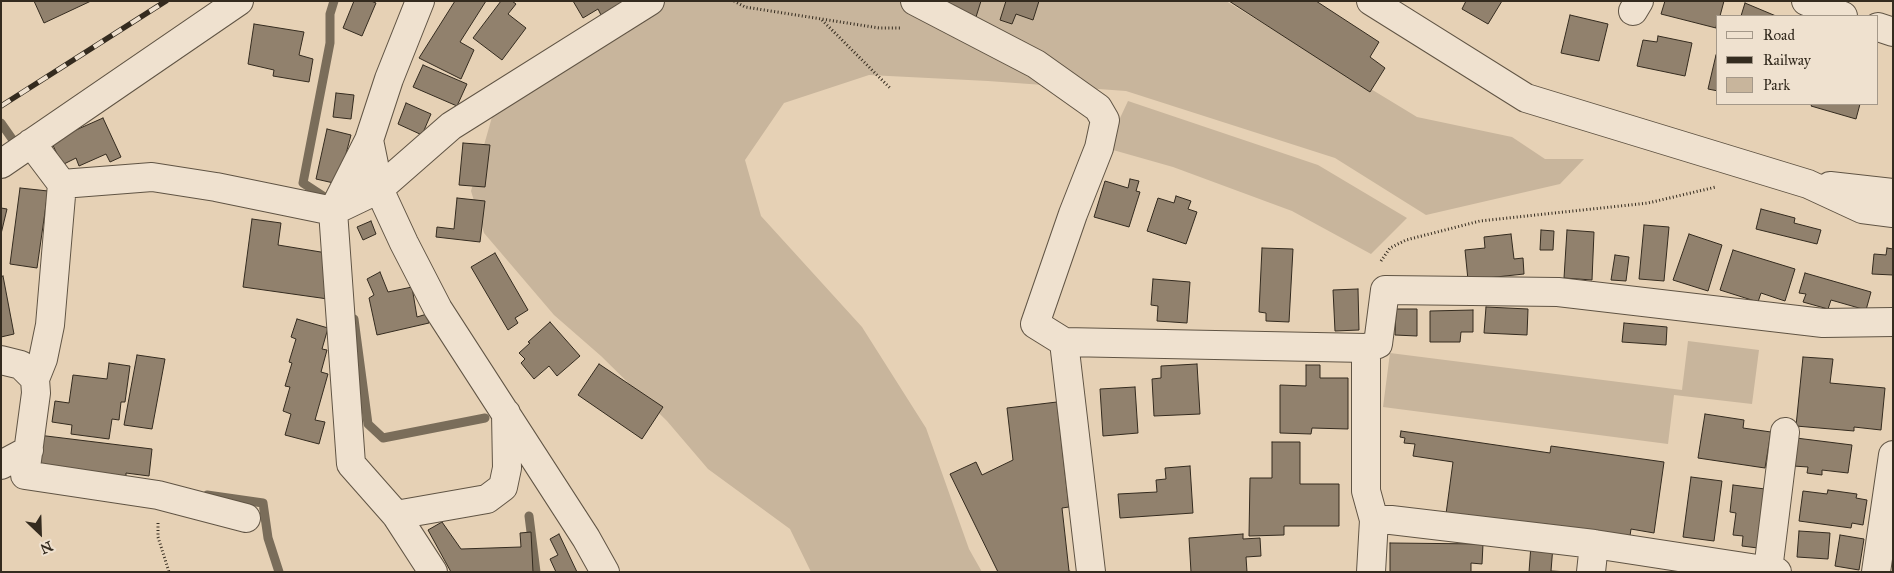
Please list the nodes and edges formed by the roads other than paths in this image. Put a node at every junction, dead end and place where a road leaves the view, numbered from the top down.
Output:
1 (239, 1) edge
2 (420, 1) edge
3 (650, 1) edge
4 (914, 1) edge
5 (1371, 1) edge
6 (1879, 27) edge
7 (1893, 32) edge
8 (369, 140) junction
9 (31, 144) junction
10 (1, 164) edge
11 (62, 184) junction
12 (1808, 184) junction
13 (379, 189) junction
14 (1893, 193) edge
15 (333, 212) junction
16 (1893, 214) edge
17 (1893, 322) edge
18 (1064, 342) junction
19 (1366, 348) junction
20 (1, 360) edge
21 (35, 379) junction
22 (506, 413) junction
23 (1785, 432) dead end
24 (29, 450) junction
25 (1893, 455) edge
26 (1, 465) edge
27 (396, 515) junction
28 (246, 518) dead end
29 (1374, 520) junction
30 (1594, 544) junction
31 (1764, 571) edge
32 (433, 572) edge
33 (605, 572) edge
34 (1091, 572) edge
35 (1370, 572) edge
36 (1592, 572) edge
37 (1876, 572) edge

1 - 9 street
2 - 8 street
3 - 13 street
4 - 18 street
5 - 12 street
6 - 7 street
8 - 13 street
8 - 15 street
9 - 10 street
9 - 11 street
11 - 15 street
11 - 21 street
12 - 14 street
12 - 16 street
13 - 15 street
13 - 22 street
15 - 27 street
17 - 19 street
18 - 19 street
18 - 34 street
19 - 29 street
20 - 21 street
21 - 24 street
22 - 27 street
22 - 33 street
23 - 31 street
24 - 26 street
24 - 28 street
25 - 37 street
27 - 32 street
29 - 30 street
29 - 35 street
30 - 31 street
30 - 36 street

